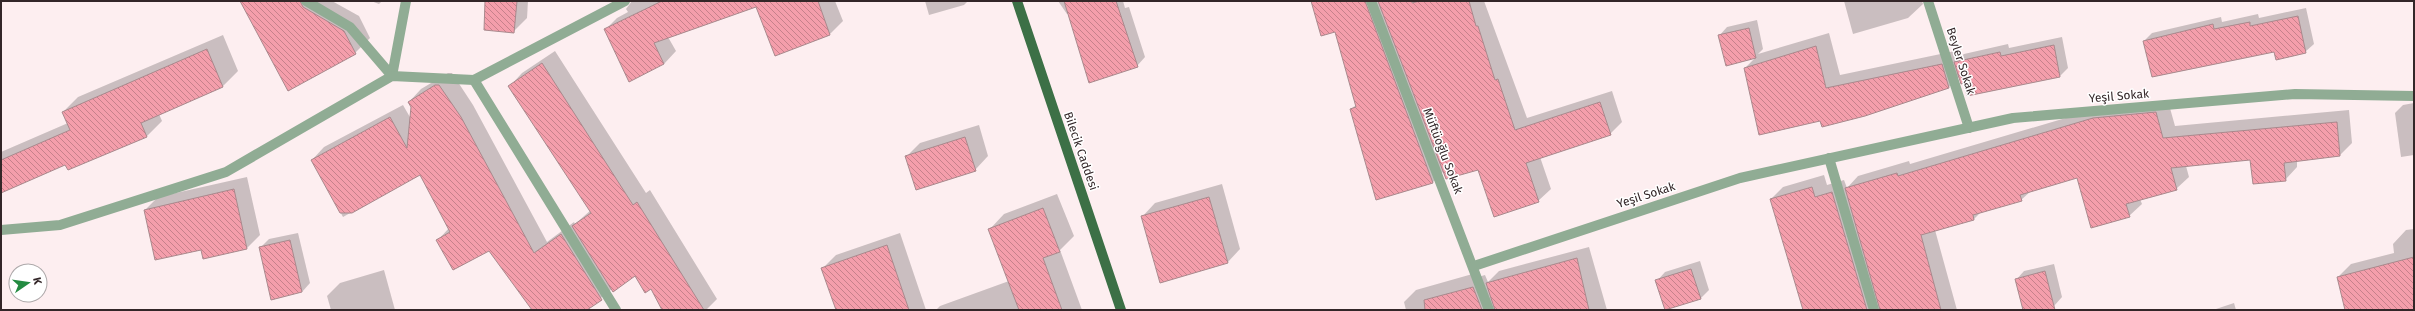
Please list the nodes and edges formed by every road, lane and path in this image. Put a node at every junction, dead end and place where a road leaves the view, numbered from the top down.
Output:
1 (306, 1) edge
2 (406, 1) edge
3 (625, 1) edge
4 (1017, 1) edge
5 (1371, 1) edge
6 (1928, 1) edge
7 (392, 76) junction
8 (474, 80) junction
9 (2414, 96) edge
10 (1968, 128) junction
11 (1829, 158) junction
12 (1, 230) edge
13 (1474, 266) junction
14 (616, 310) edge
15 (1121, 310) edge
16 (1490, 310) edge
17 (1874, 310) edge

1 - 7 street
2 - 7 street
3 - 8 street
4 - 15 main road, Bilecik Caddesi
5 - 13 street, Müftüoğlu Sokak
6 - 10 street, Beyler Sokak
7 - 8 street
7 - 12 street
8 - 14 street
9 - 10 street, Yeşil Sokak
10 - 11 street, Yeşil Sokak
11 - 13 street, Yeşil Sokak
11 - 17 street
13 - 16 street, Müftüoğlu Sokak

